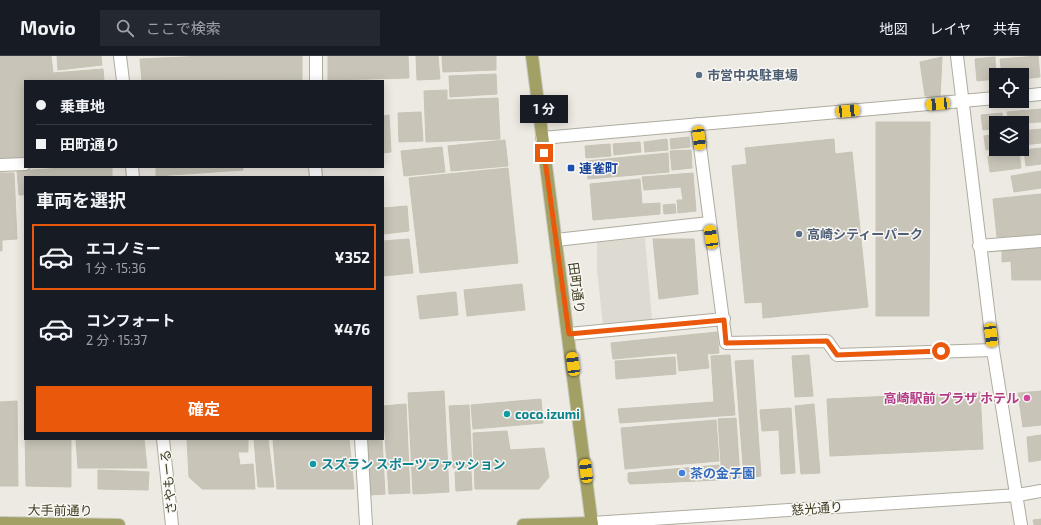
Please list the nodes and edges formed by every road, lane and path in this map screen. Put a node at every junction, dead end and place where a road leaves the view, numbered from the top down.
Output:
1 (120, 56) edge
2 (316, 56) edge
3 (532, 56) edge
4 (957, 56) edge
5 (123, 80) edge
6 (316, 80) edge
7 (1041, 94) edge
8 (1029, 95) edge
9 (989, 99) edge
10 (962, 101) junction
11 (697, 124) junction
12 (542, 138) junction
13 (24, 164) edge
14 (0, 165) edge
15 (709, 223) junction
16 (556, 240) junction
17 (1041, 241) edge
18 (979, 246) junction
19 (724, 320) junction
20 (569, 334) junction
21 (993, 350) junction
22 (163, 440) edge
23 (361, 440) edge
24 (1041, 491) edge
25 (1018, 495) junction
26 (0, 523) edge
27 (592, 524) edge
28 (119, 525) edge
29 (172, 525) edge
30 (366, 525) edge
31 (523, 525) edge
32 (1021, 525) edge

1 - 5 street
2 - 6 street
3 - 12 main road, 田町通り
4 - 10 street
7 - 8 street
9 - 10 street
10 - 11 street
10 - 18 street
11 - 12 street
11 - 15 street
12 - 16 main road, 田町通り
13 - 14 street
15 - 16 street
15 - 19 street
16 - 20 main road, 田町通り
17 - 18 street
18 - 21 street
19 - 20 street
19 - 21 street
20 - 27 main road, 田町通り
21 - 25 street
22 - 29 street, さやもーる
23 - 30 street
24 - 25 street, 慈光通り
25 - 27 street, 慈光通り
25 - 32 street
26 - 28 main road, 大手前通り
27 - 31 main road

